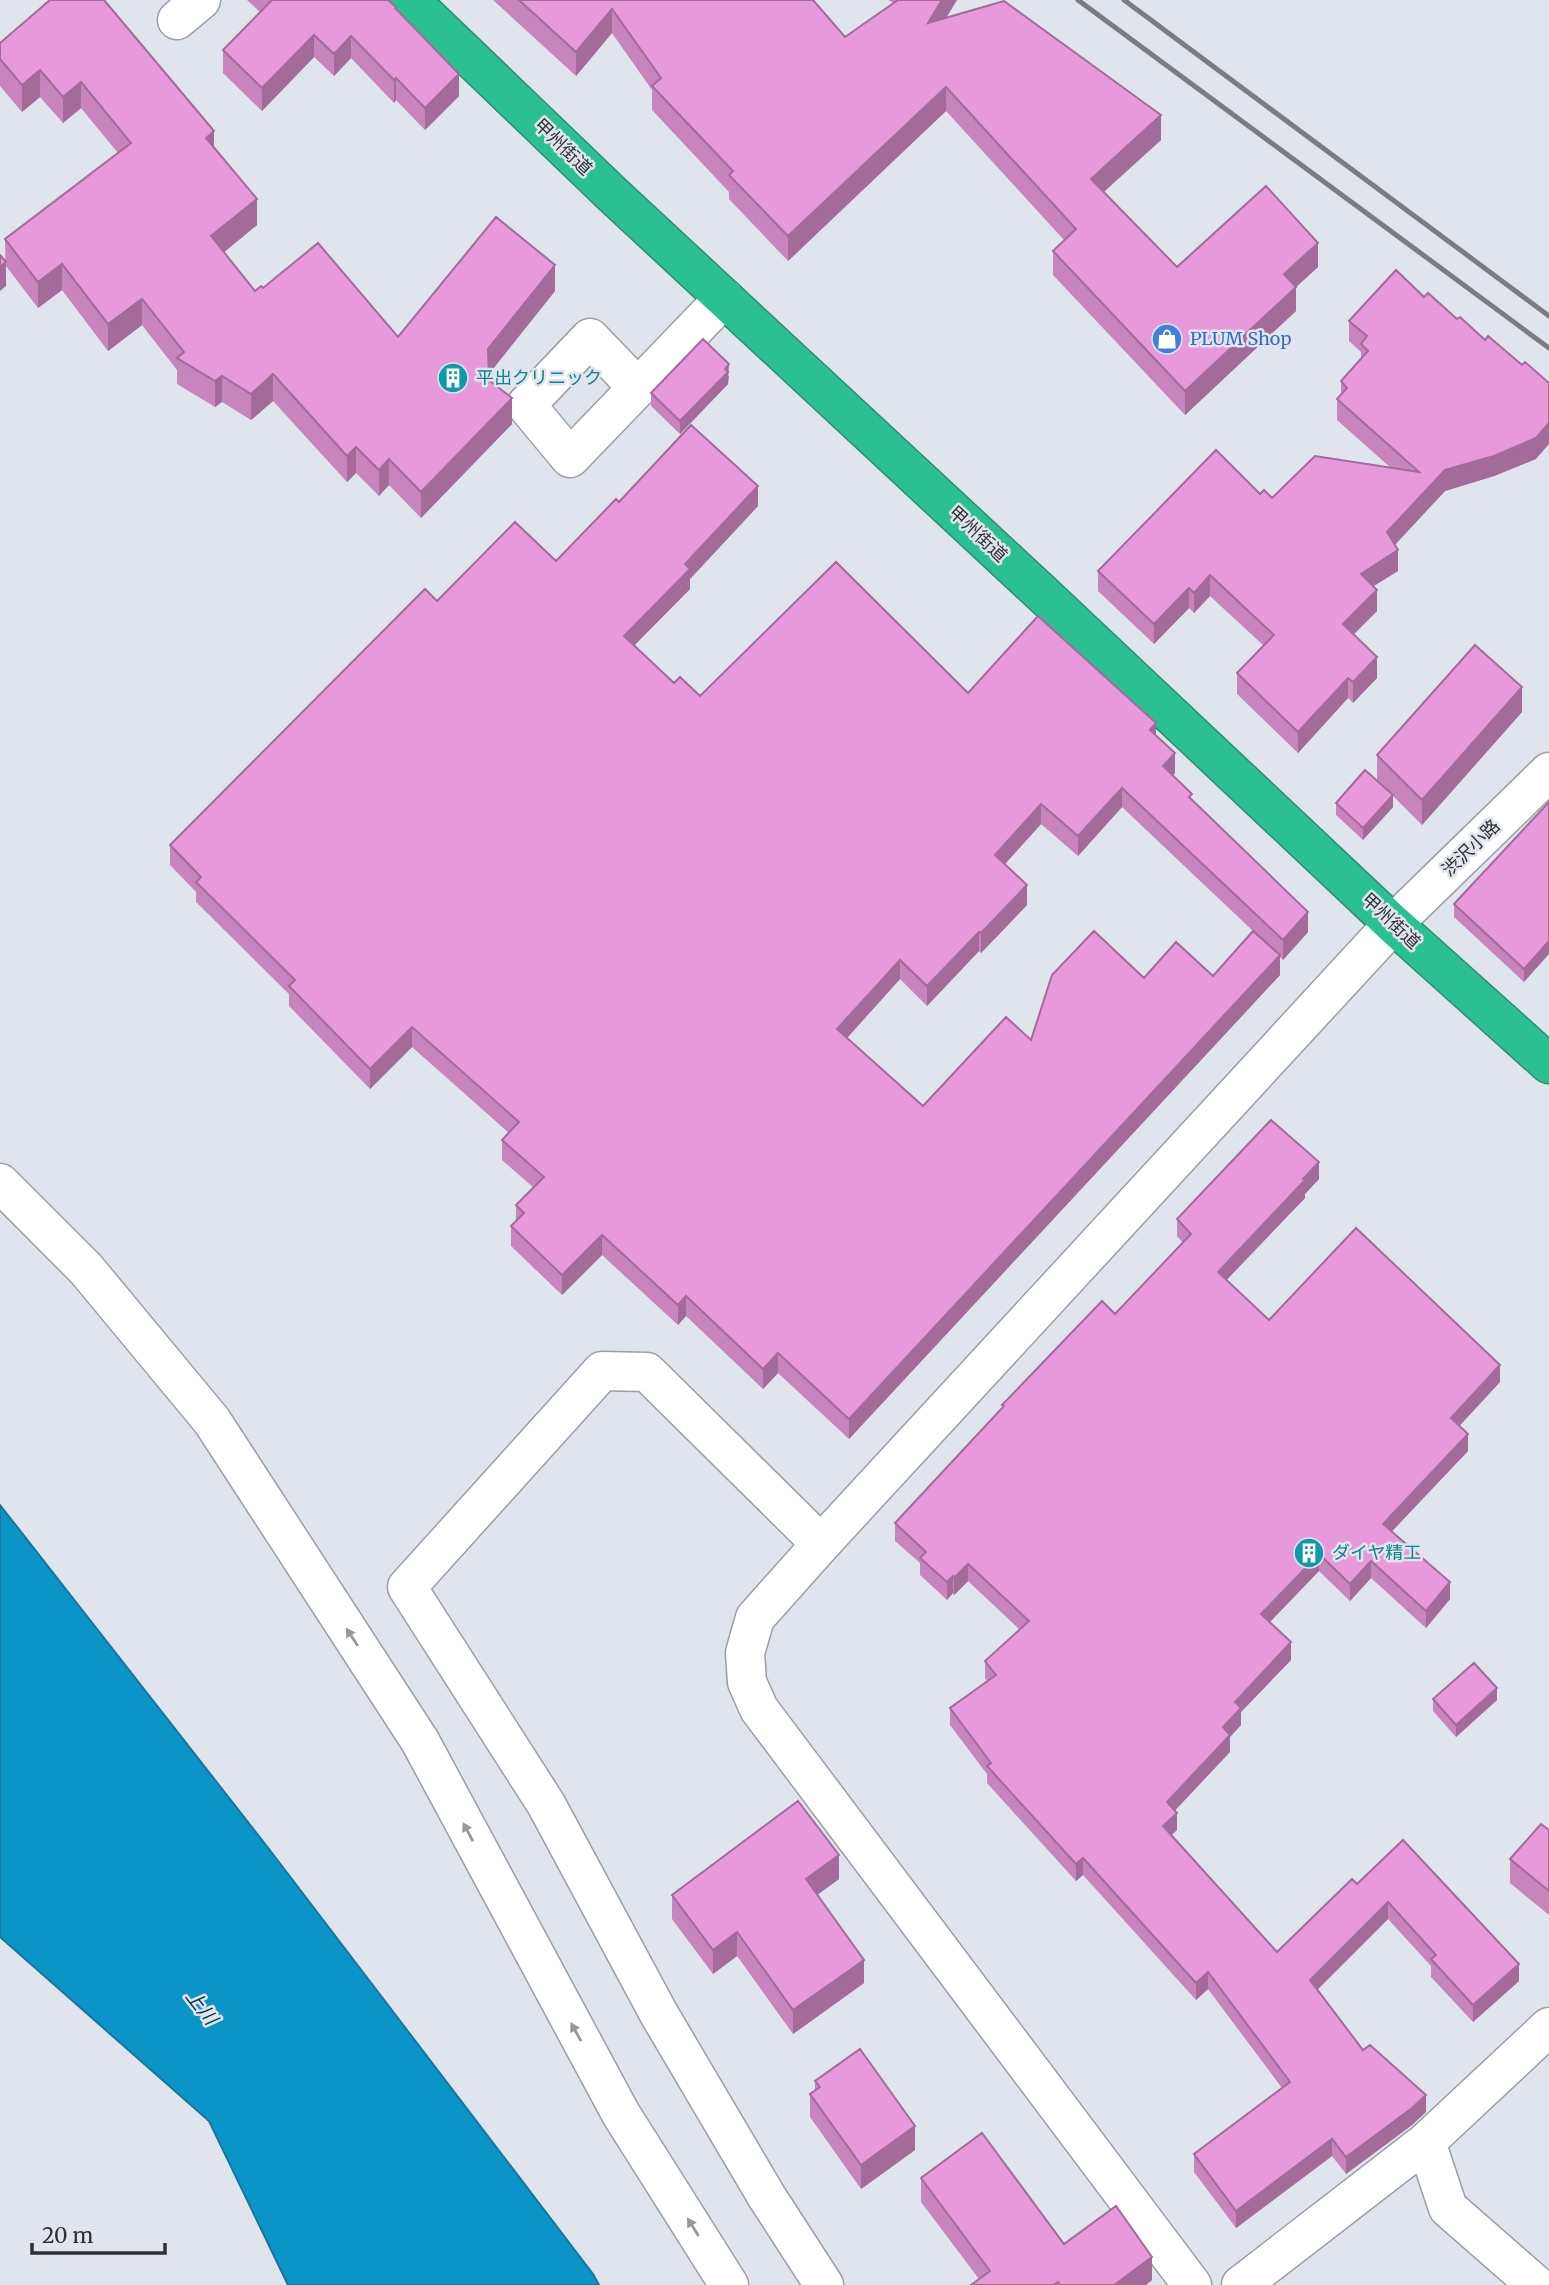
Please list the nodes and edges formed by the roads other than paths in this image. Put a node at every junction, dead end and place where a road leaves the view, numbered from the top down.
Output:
1 (410, 0) edge
2 (724, 299) junction
3 (638, 388) dead end
4 (1549, 772) edge
5 (1393, 924) junction
6 (1549, 1064) edge
7 (0, 1183) edge
8 (821, 1544) junction
9 (1549, 2027) edge
10 (1426, 2142) junction
11 (729, 2285) edge
12 (824, 2285) edge
13 (1192, 2285) edge
14 (1241, 2285) edge
15 (1536, 2285) edge

1 - 2 highway, 甲州街道
2 - 3 street
2 - 5 highway, 甲州街道
4 - 5 street, 渋沢小路
5 - 6 highway, 甲州街道
5 - 8 street, 渋沢小路
11 -> 7 street
8 - 12 street
8 - 13 street, 渋沢小路
9 - 10 street
10 - 14 street
10 - 15 street

